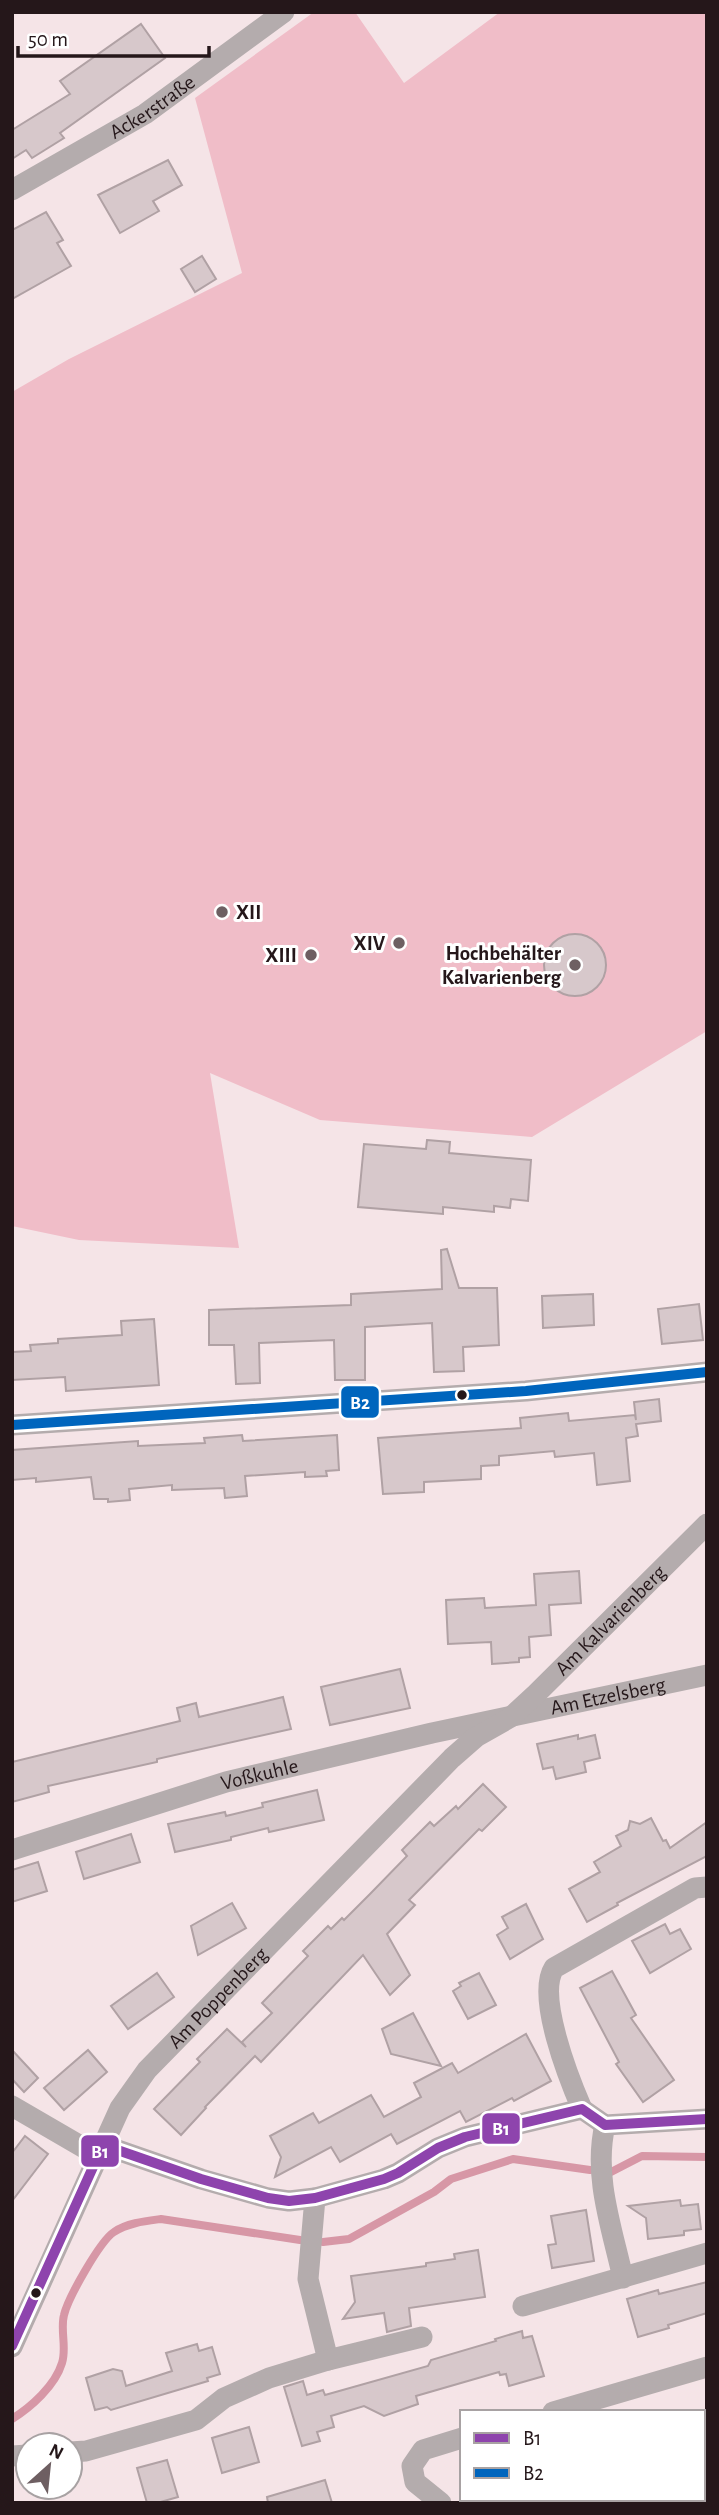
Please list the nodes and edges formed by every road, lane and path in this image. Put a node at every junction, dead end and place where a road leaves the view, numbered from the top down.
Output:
1 (284, 12) edge
2 (12, 191) edge
3 (707, 1372) edge
4 (12, 1425) edge
5 (707, 1524) edge
6 (707, 1675) edge
7 (511, 1717) junction
8 (12, 1850) edge
9 (707, 1887) edge
10 (12, 2106) edge
11 (582, 2109) junction
12 (707, 2119) edge
13 (605, 2125) junction
14 (101, 2150) junction
15 (315, 2198) junction
16 (707, 2253) edge
17 (622, 2278) junction
18 (523, 2306) dead end
19 (422, 2337) dead end
20 (12, 2347) edge
21 (328, 2360) junction
22 (707, 2367) edge
23 (560, 2410) edge
24 (460, 2439) edge
25 (84, 2451) edge
26 (441, 2503) edge

1 - 2 street, Ackerstraße
3 - 4 street
5 - 7 street, Am Kalvarienberg
6 - 7 street, Am Etzelsberg
7 - 8 street, Voßkuhle
7 - 14 street, Am Poppenberg
9 - 11 street
10 - 14 street
11 - 13 street
11 - 15 street
12 - 13 street
13 - 17 street
14 - 15 street
14 - 20 street, Am Poppenberg
15 - 21 street
16 - 17 street
17 - 18 street
19 - 21 street
21 - 25 street
22 - 23 street
24 - 26 street

